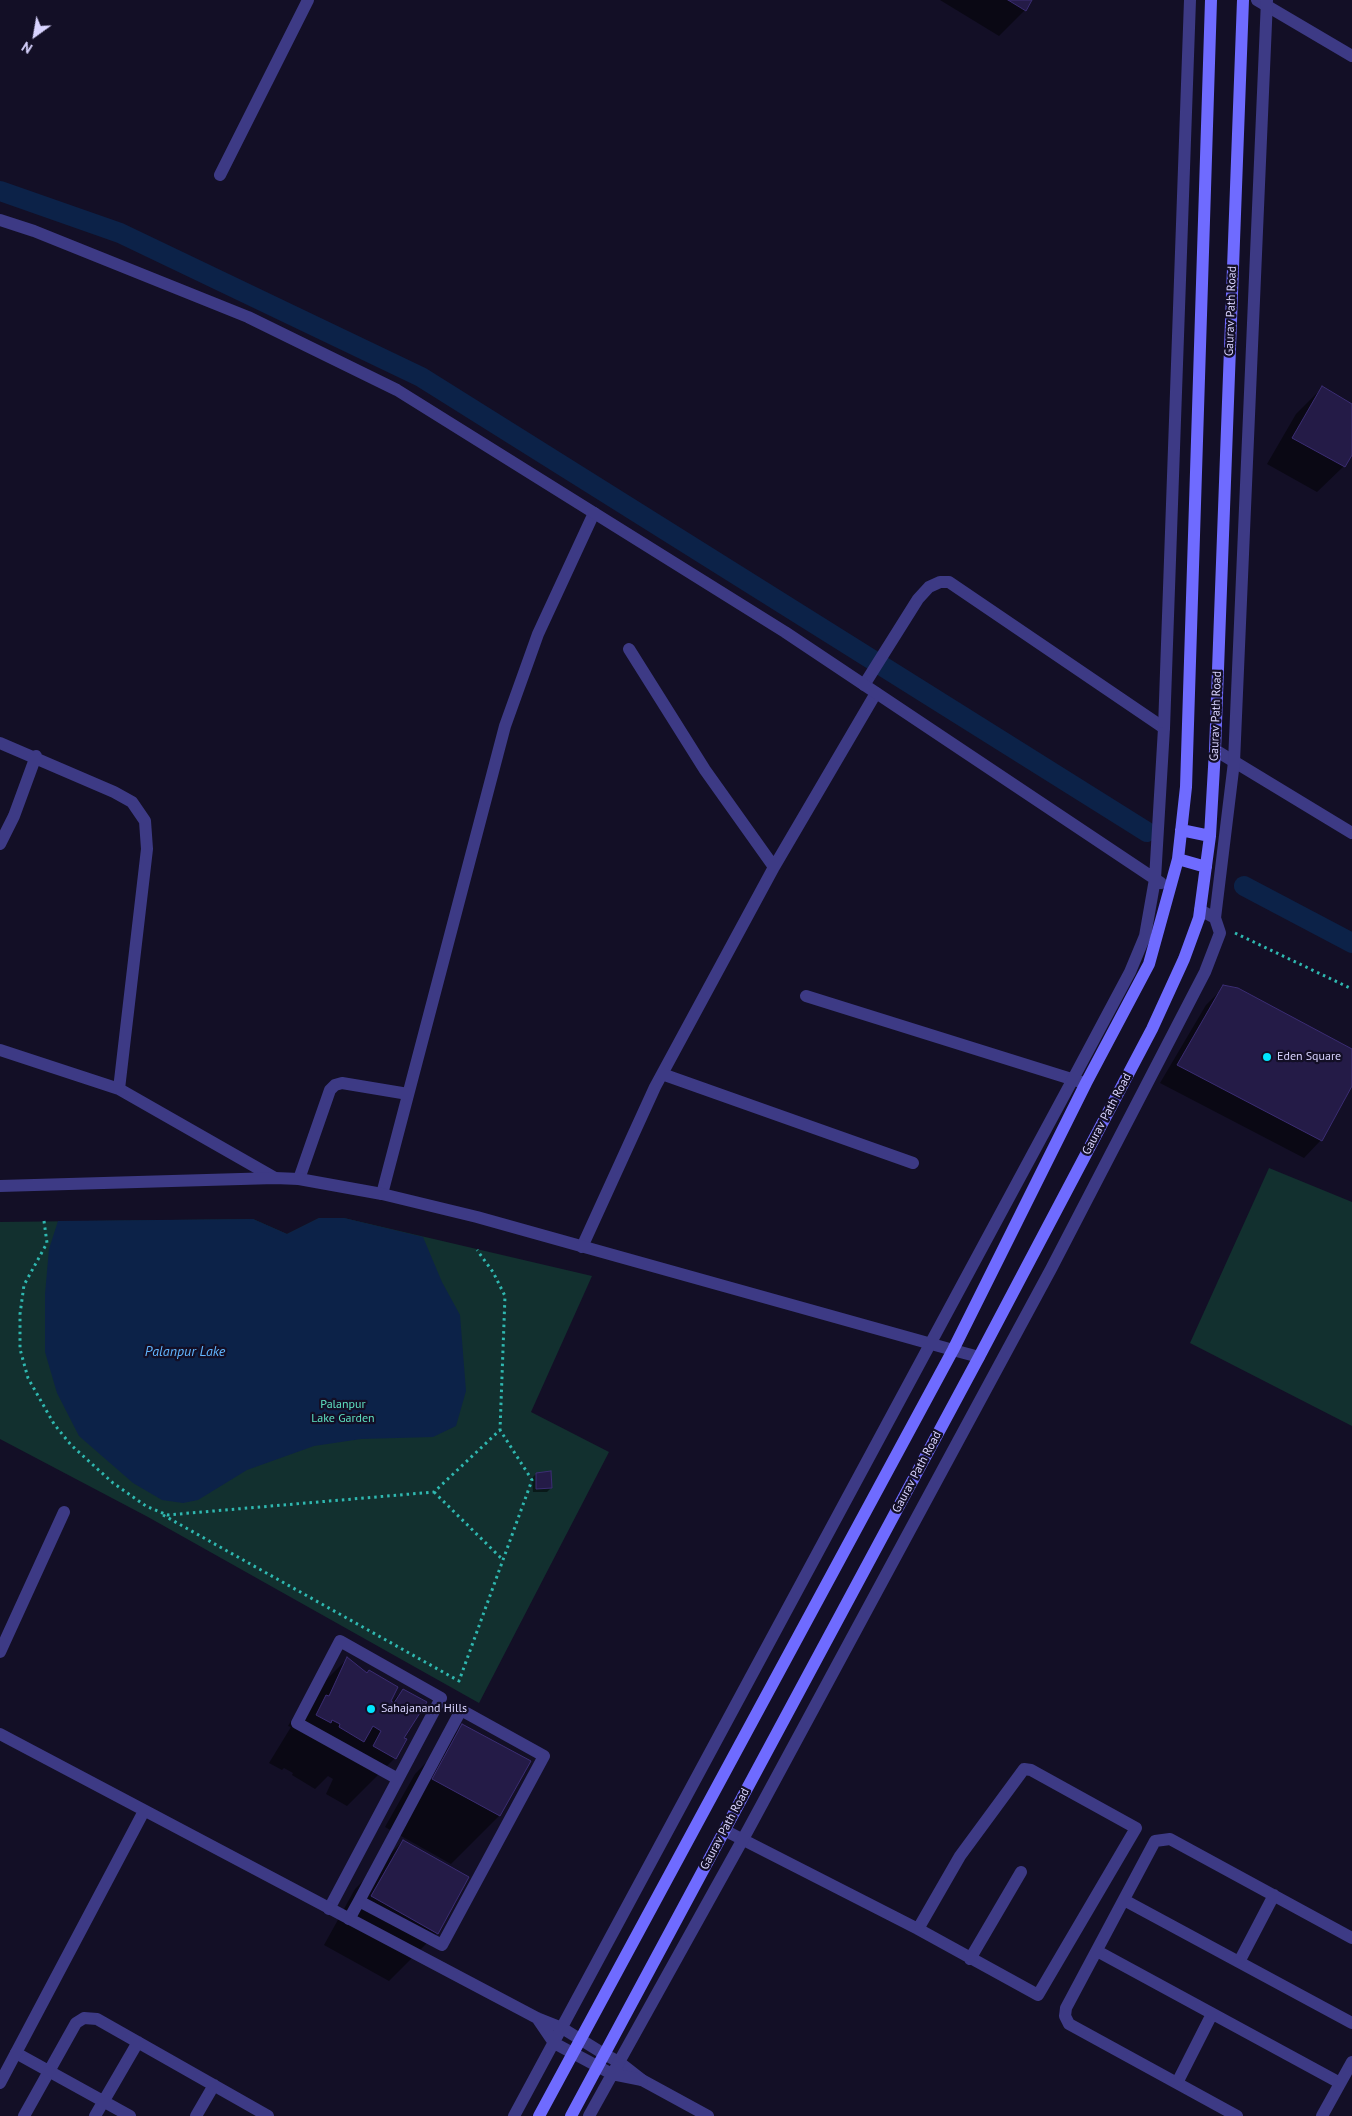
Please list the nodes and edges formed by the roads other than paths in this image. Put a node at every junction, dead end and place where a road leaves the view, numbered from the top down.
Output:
1 (308, 0) edge
2 (1190, 0) edge
3 (1211, 0) edge
4 (1243, 0) edge
5 (1263, 2) edge
6 (1352, 56) edge
7 (220, 175) dead end
8 (0, 220) edge
9 (594, 513) junction
10 (629, 649) dead end
11 (868, 680) junction
12 (876, 693) junction
13 (1164, 728) junction
14 (0, 743) edge
15 (1215, 750) junction
16 (36, 756) junction
17 (1234, 762) junction
18 (1181, 830) junction
19 (1352, 833) edge
20 (1210, 836) junction
21 (0, 844) edge
22 (1178, 859) junction
23 (774, 867) junction
24 (1206, 867) junction
25 (1155, 879) junction
26 (1171, 890) junction
27 (1200, 910) junction
28 (1217, 922) junction
29 (806, 996) dead end
30 (0, 1050) edge
31 (662, 1074) junction
32 (1073, 1079) junction
33 (1086, 1083) junction
34 (119, 1089) junction
35 (408, 1094) junction
36 (913, 1163) dead end
37 (275, 1178) junction
38 (299, 1179) junction
39 (0, 1186) edge
40 (382, 1194) junction
41 (582, 1247) junction
42 (929, 1343) junction
43 (953, 1350) junction
44 (979, 1357) junction
45 (64, 1512) dead end
46 (0, 1652) edge
47 (0, 1734) edge
48 (398, 1780) junction
49 (144, 1810) junction
50 (724, 1830) junction
51 (743, 1840) junction
52 (1021, 1872) dead end
53 (1274, 1895) junction
54 (359, 1900) junction
55 (1124, 1900) junction
56 (329, 1909) junction
57 (349, 1919) junction
58 (918, 1929) junction
59 (1352, 1938) edge
60 (1097, 1951) junction
61 (970, 1959) junction
62 (1239, 1962) junction
63 (1212, 2014) junction
64 (537, 2018) junction
65 (1352, 2023) edge
66 (562, 2028) junction
67 (581, 2039) junction
68 (138, 2042) junction
69 (554, 2043) junction
70 (16, 2053) junction
71 (572, 2054) junction
72 (604, 2054) junction
73 (619, 2062) junction
74 (1351, 2064) edge
75 (597, 2068) junction
76 (50, 2071) junction
77 (612, 2074) junction
78 (642, 2080) junction
79 (0, 2083) edge
80 (1178, 2083) junction
81 (1340, 2083) junction
82 (214, 2085) junction
83 (103, 2101) junction
84 (24, 2116) edge
85 (94, 2116) edge
86 (130, 2116) edge
87 (196, 2116) edge
88 (268, 2116) edge
89 (514, 2116) edge
90 (539, 2116) edge
91 (570, 2116) edge
92 (589, 2116) edge
93 (708, 2116) edge
94 (1237, 2116) edge
95 (1322, 2116) edge

1 - 7 street
2 - 13 street
3 - 18 main road
4 - 15 main road, Gaurav Path Road
5 - 6 street
5 - 17 street
8 - 9 street
9 - 11 street
9 - 35 street
10 - 23 street
11 - 12 street
11 - 13 street
12 - 23 street
12 - 25 street
13 - 25 street
14 - 16 street
15 - 17 street
15 - 20 main road, Gaurav Path Road
16 - 21 street
16 - 34 street
17 - 19 street
17 - 28 street
18 - 20 main road
18 - 22 main road
20 - 24 main road, Gaurav Path Road
22 - 24 main road
22 - 26 main road
23 - 31 street
24 - 27 main road, Gaurav Path Road
25 - 26 street
25 - 32 street
26 - 33 main road
27 - 28 street
27 - 44 main road, Gaurav Path Road
28 - 51 street
29 - 32 street
30 - 34 street
31 - 36 street
31 - 41 street
32 - 33 street
32 - 42 street
33 - 43 main road
34 - 37 street
35 - 38 street
35 - 40 street
37 - 38 street
37 - 39 street
38 - 40 street
40 - 41 street
41 - 42 street
42 - 43 street
42 - 66 street
43 - 44 street
43 - 67 main road
44 - 50 main road, Gaurav Path Road
45 - 46 street
47 - 49 street
48 - 48 street
48 - 56 street
49 - 56 street
49 - 70 street
50 - 51 street
50 - 72 main road, Gaurav Path Road
51 - 58 street
51 - 73 street
52 - 61 street
53 - 55 street
53 - 59 street
53 - 62 street
54 - 54 street
54 - 57 street
55 - 60 street
55 - 62 street
56 - 57 street
57 - 64 street
58 - 61 street
58 - 61 street
60 - 63 street
60 - 80 street
62 - 65 street
63 - 80 street
63 - 81 street
64 - 66 street
64 - 69 street
66 - 67 street
66 - 69 street
67 - 71 main road
67 - 72 street
68 - 76 street
68 - 82 street
68 - 83 street
69 - 71 street
69 - 89 street
70 - 76 street
70 - 79 street
71 - 75 street
71 - 90 main road
72 - 73 street
72 - 75 main road, Gaurav Path Road
73 - 77 street
73 - 78 street
74 - 81 street
75 - 77 street
75 - 91 main road, Gaurav Path Road
76 - 83 street
76 - 84 street
77 - 78 street
77 - 92 street
78 - 93 street
80 - 94 street
81 - 95 street
82 - 87 street
82 - 88 street
83 - 85 street
83 - 86 street

